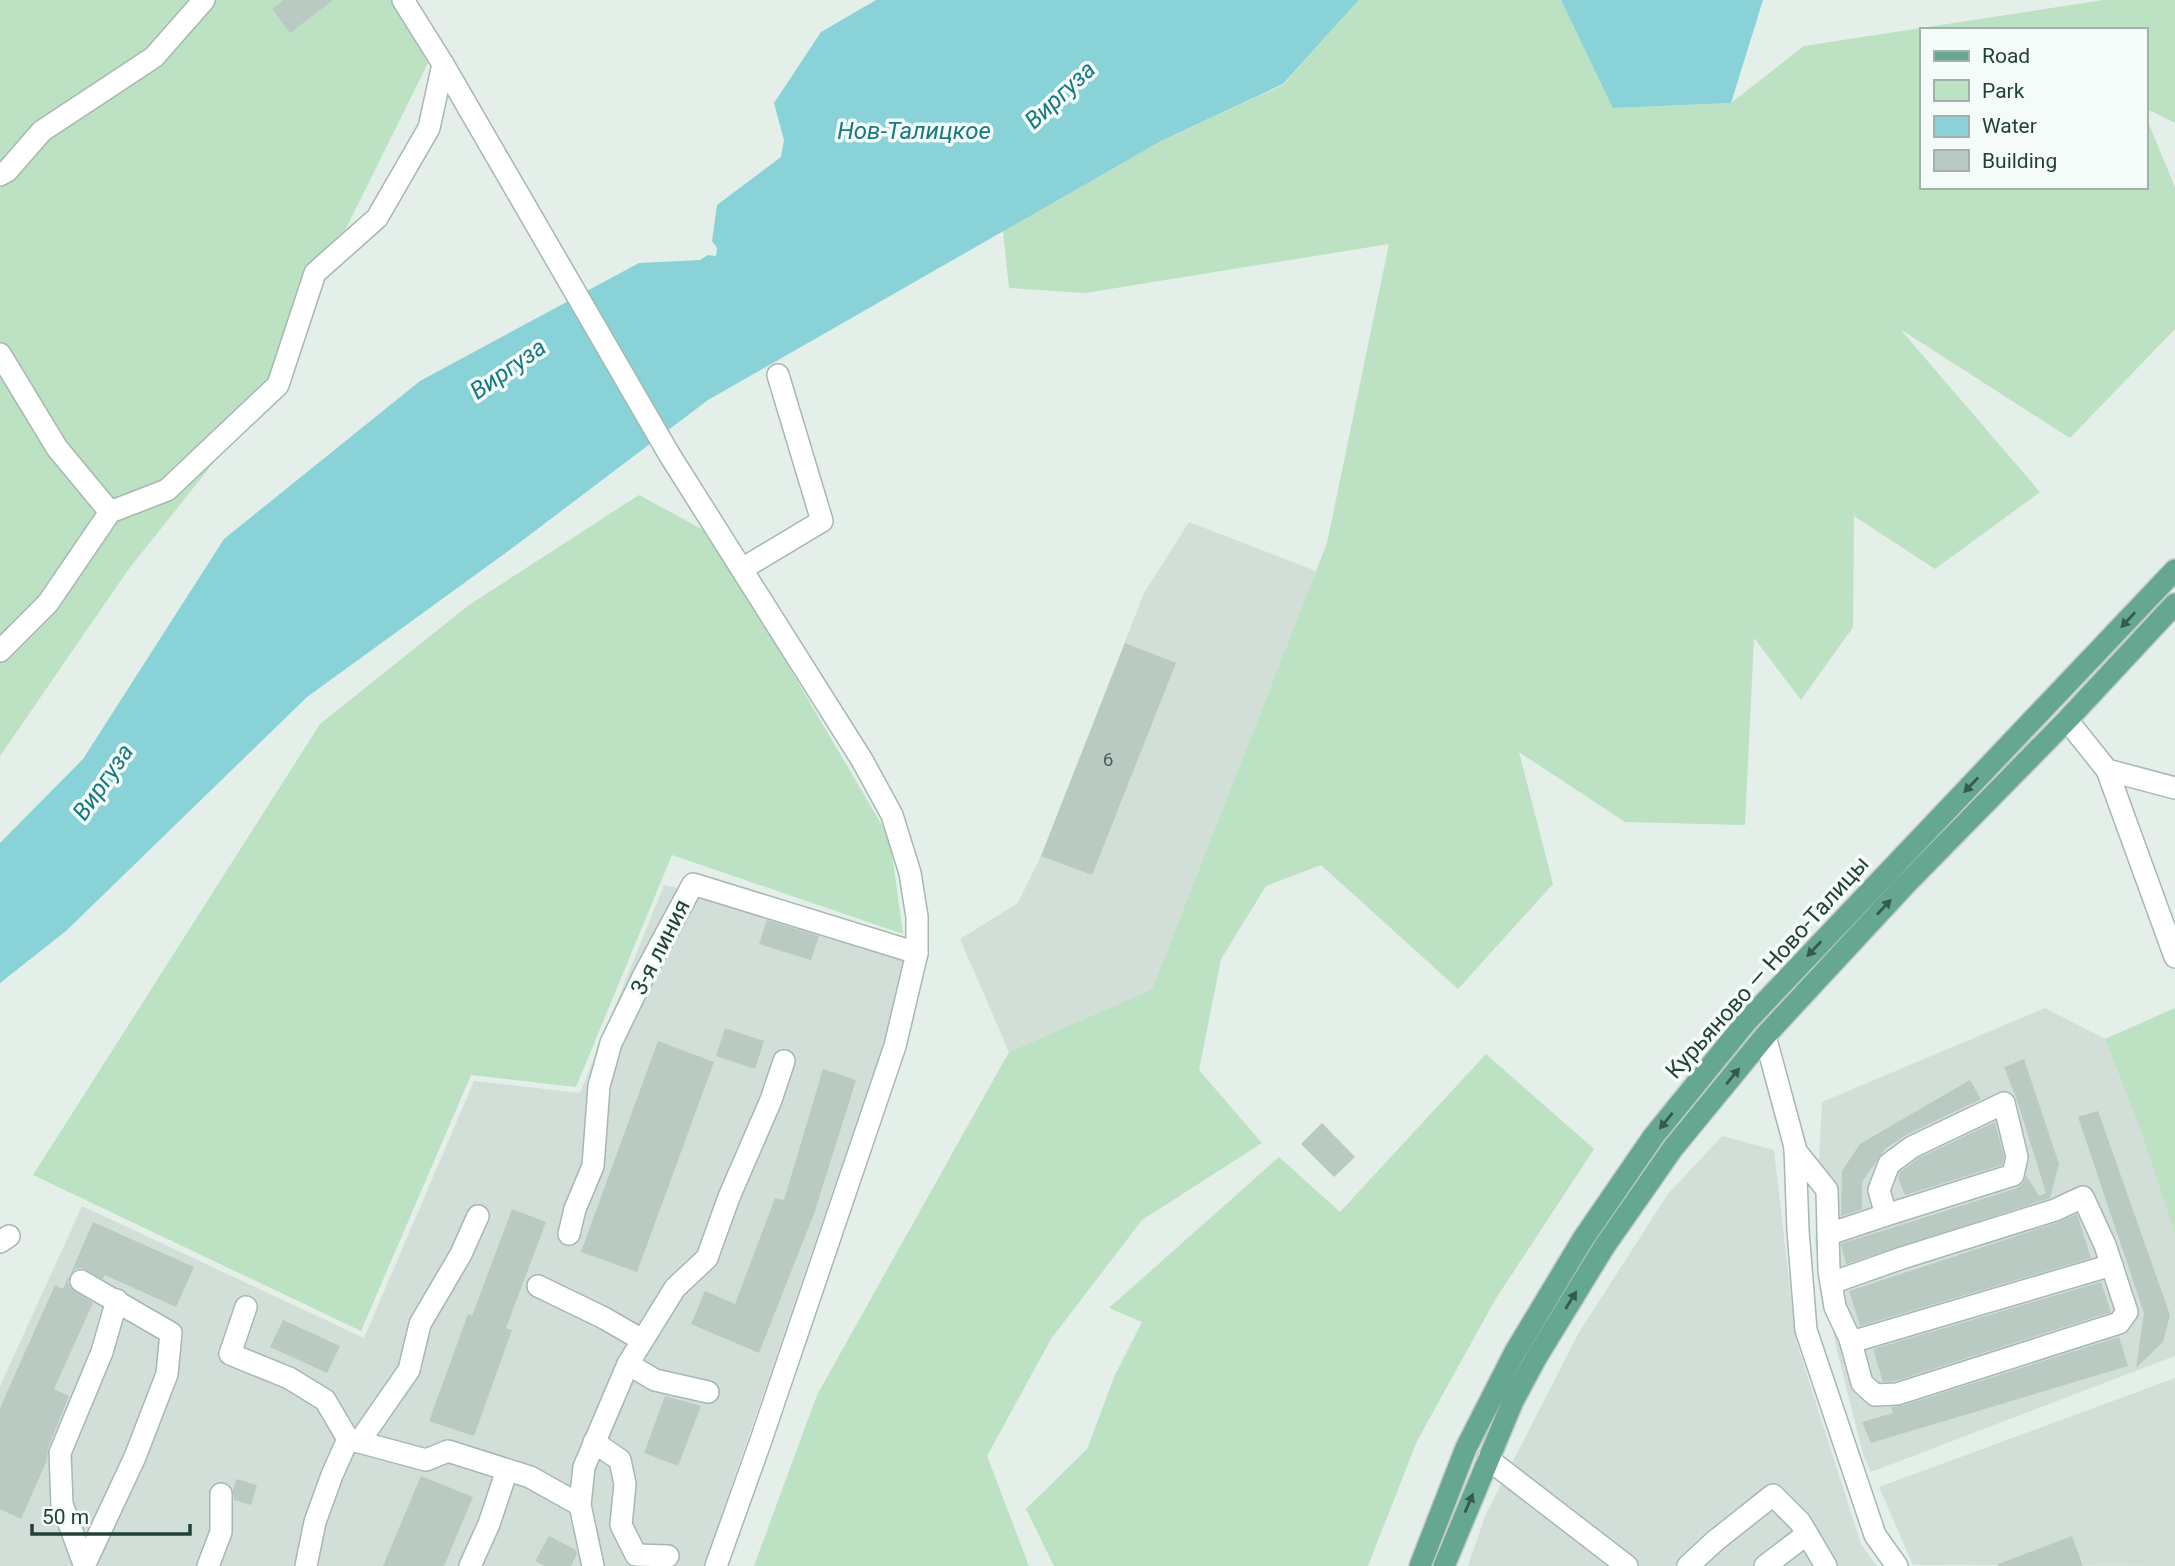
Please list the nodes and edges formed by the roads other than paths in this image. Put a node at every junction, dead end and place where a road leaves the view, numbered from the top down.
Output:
1 (204, 0) edge
2 (403, 0) edge
3 (443, 64) junction
4 (0, 175) edge
5 (0, 354) edge
6 (778, 375) dead end
7 (110, 512) junction
8 (741, 569) junction
9 (2175, 570) edge
10 (2175, 604) edge
11 (0, 651) edge
12 (2067, 720) junction
13 (2107, 770) junction
14 (2175, 788) edge
15 (917, 953) junction
16 (2175, 957) edge
17 (1765, 1035) junction
18 (784, 1061) dead end
19 (1795, 1150) junction
20 (1886, 1215) junction
21 (478, 1216) dead end
22 (1828, 1231) junction
23 (569, 1234) dead end
24 (2112, 1265) junction
25 (81, 1281) dead end
26 (1831, 1283) junction
27 (538, 1286) dead end
28 (117, 1300) junction
29 (246, 1307) dead end
30 (642, 1340) junction
31 (1851, 1342) junction
32 (628, 1364) junction
33 (708, 1392) dead end
34 (354, 1440) junction
35 (594, 1442) junction
36 (1488, 1459) junction
37 (507, 1470) junction
38 (221, 1494) dead end
39 (580, 1505) junction
40 (1807, 1534) junction
41 (668, 1556) dead end
42 (84, 1565) edge
43 (208, 1566) edge
44 (306, 1566) edge
45 (470, 1566) edge
46 (593, 1566) edge
47 (716, 1566) edge
48 (1420, 1566) edge
49 (1444, 1566) edge
50 (1627, 1566) edge
51 (1688, 1566) edge
52 (1765, 1566) edge
53 (1826, 1566) edge
54 (1897, 1566) edge

1 - 4 street
2 - 3 street
3 - 7 street
3 - 8 street
5 - 7 street
6 - 8 street
7 - 11 street
8 - 15 street
9 -> 48 main road, Курьяново — Ново-Талицы
10 - 12 main road, Курьяново — Ново-Талицы
12 - 13 street
17 -> 12 main road, Курьяново — Ново-Талицы
13 - 14 street
13 - 16 street
15 - 23 street, 3-я линия
15 - 47 street
17 - 19 street
36 -> 17 main road, Курьяново — Ново-Талицы
18 - 30 street
19 - 22 street
19 - 54 street
20 - 20 street
20 - 22 street
21 - 34 street
22 - 26 street
24 - 26 street
24 - 31 street
24 - 31 street
25 - 28 street
26 - 31 street
27 - 30 street
28 - 42 street
28 - 42 street
29 - 34 street
30 - 32 street
32 - 33 street
32 - 35 street
34 - 37 street
34 - 44 street
35 - 39 street
35 - 41 street
49 -> 36 main road, Курьяново — Ново-Талицы
36 - 50 street
37 - 39 street
37 - 45 street
38 - 43 street
39 - 46 street
40 - 51 street
40 - 52 street
40 - 53 street

